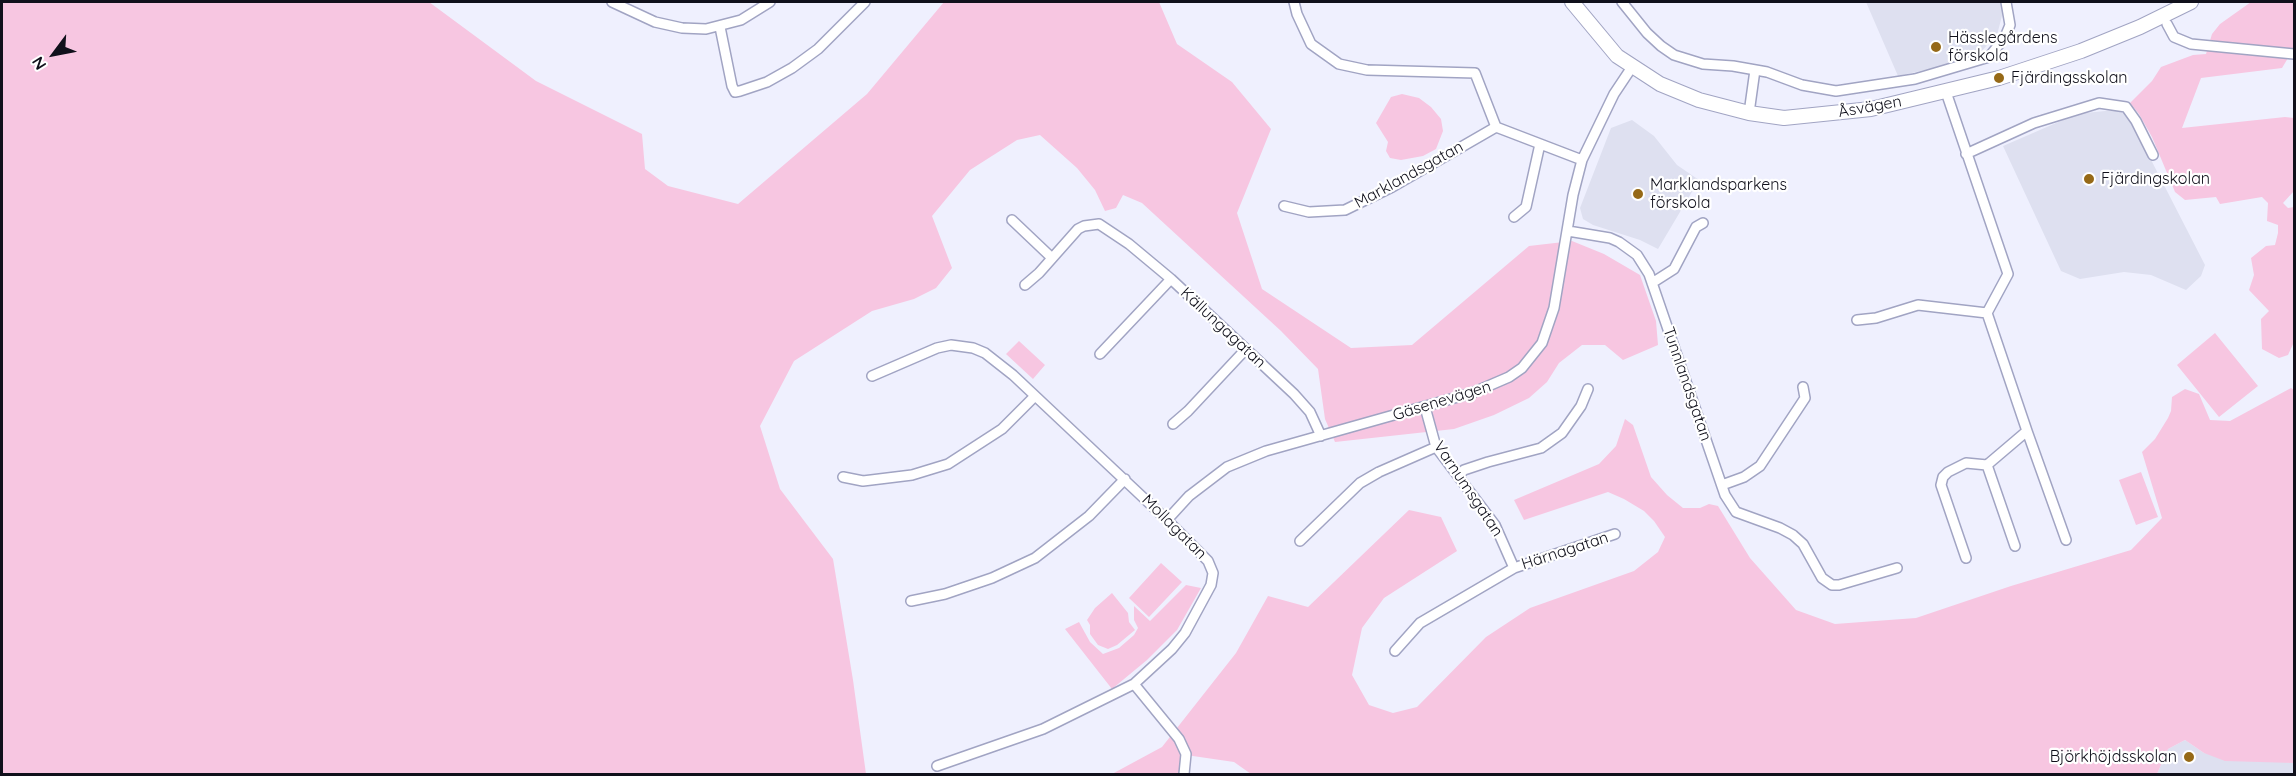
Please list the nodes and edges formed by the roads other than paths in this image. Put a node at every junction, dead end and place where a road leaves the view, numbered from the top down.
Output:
1 (612, 2) edge
2 (770, 2) edge
3 (865, 2) edge
4 (1294, 2) edge
5 (1572, 2) edge
6 (1622, 2) edge
7 (2006, 2) edge
8 (2187, 2) edge
9 (2167, 24) dead end
10 (720, 27) junction
11 (2295, 54) edge
12 (1632, 67) junction
13 (1755, 70) junction
14 (1946, 92) junction
15 (1749, 113) junction
16 (1496, 127) junction
17 (1540, 144) junction
18 (1966, 153) junction
19 (2154, 154) dead end
20 (1582, 160) junction
21 (1284, 206) dead end
22 (1514, 217) dead end
23 (1012, 220) dead end
24 (1703, 223) dead end
25 (1568, 231) junction
26 (1052, 258) junction
27 (1171, 279) junction
28 (1652, 283) junction
29 (1025, 285) dead end
30 (1987, 313) junction
31 (1857, 320) dead end
32 (1245, 349) junction
33 (1100, 354) dead end
34 (872, 376) dead end
35 (1803, 387) dead end
36 (1588, 389) dead end
37 (1035, 396) junction
38 (1425, 407) junction
39 (1173, 424) dead end
40 (2027, 431) junction
41 (1321, 436) junction
42 (1436, 447) junction
43 (1987, 465) junction
44 (1459, 475) junction
45 (843, 477) dead end
46 (1125, 479) junction
47 (1722, 485) junction
48 (1167, 519) junction
49 (1615, 534) dead end
50 (2066, 540) dead end
51 (1300, 541) dead end
52 (2015, 546) dead end
53 (1966, 558) dead end
54 (1514, 568) junction
55 (1897, 568) dead end
56 (911, 601) dead end
57 (1395, 651) dead end
58 (1134, 684) junction
59 (937, 766) dead end
60 (1184, 774) edge

1 - 10 street
2 - 10 street
3 - 10 street
4 - 16 street
5 - 12 street, Åsvägen
6 - 13 street
7 - 13 street
8 - 14 street, Åsvägen
9 - 11 street
12 - 15 street, Åsvägen
12 - 20 street, Gäsenevägen
13 - 15 street
14 - 15 street, Åsvägen
14 - 18 street
16 - 17 street
16 - 21 street, Marklandsgatan
17 - 20 street
17 - 22 street
18 - 19 street
18 - 30 street
20 - 25 street, Gäsenevägen
23 - 26 street
24 - 28 street
25 - 28 street, Tunnlandsgatan
25 - 38 street, Gäsenevägen
26 - 27 street, Källungagatan
26 - 29 street
27 - 32 street, Källungagatan
27 - 33 street
28 - 47 street, Tunnlandsgatan
30 - 31 street
30 - 40 street
32 - 39 street
32 - 41 street, Källungagatan
34 - 37 street, Mollagatan
35 - 47 street
36 - 44 street
37 - 45 street
37 - 46 street, Mollagatan
38 - 41 street, Gäsenevägen
38 - 42 street, Varnumsgatan
40 - 43 street
40 - 50 street
41 - 48 street, Gäsenevägen
42 - 44 street, Varnumsgatan
42 - 51 street
43 - 52 street
43 - 53 street
44 - 54 street, Varnumsgatan
46 - 48 street, Mollagatan
46 - 56 street
47 - 55 street, Tunnlandsgatan
48 - 58 street, Mollagatan
49 - 54 street, Härnagatan
54 - 57 street
58 - 59 street, Mollagatan
58 - 60 street

